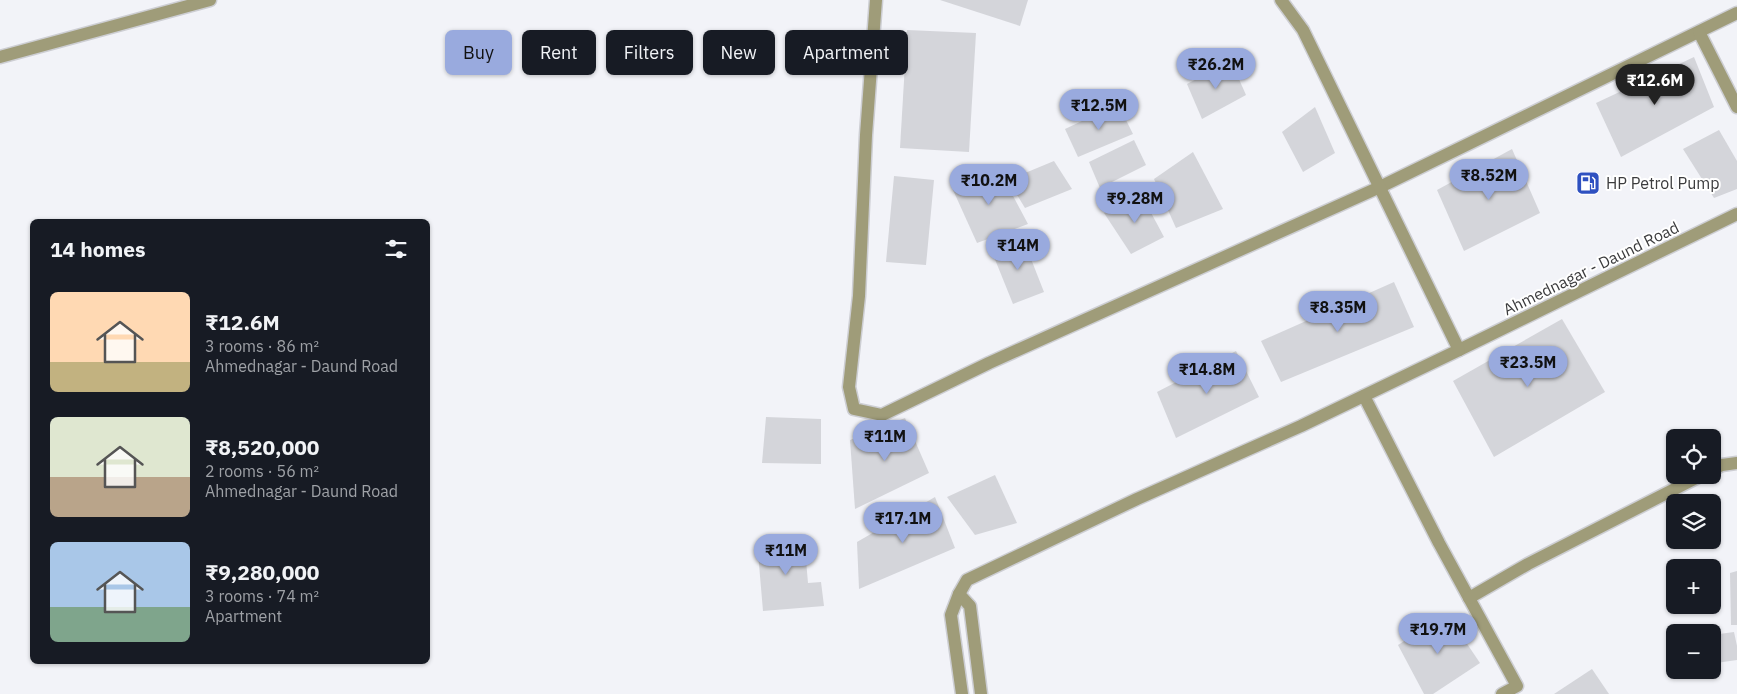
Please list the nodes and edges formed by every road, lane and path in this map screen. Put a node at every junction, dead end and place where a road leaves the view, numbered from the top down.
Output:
1 (210, 0) edge
2 (876, 0) edge
3 (1281, 0) edge
4 (1737, 12) edge
5 (1699, 32) junction
6 (0, 57) edge
7 (1737, 106) edge
8 (1380, 187) junction
9 (1737, 214) edge
10 (1460, 350) junction
11 (1364, 396) junction
12 (1737, 463) edge
13 (1721, 466) edge
14 (1684, 484) edge
15 (959, 594) junction
16 (1469, 598) junction
17 (1520, 690) edge
18 (962, 694) edge
19 (981, 694) edge
20 (1502, 694) edge

1 - 6 street
2 - 8 street
3 - 8 street
4 - 5 street
5 - 7 street
5 - 8 street
8 - 10 street
9 - 10 street, Ahmednagar - Daund Road
10 - 11 street, Ahmednagar - Daund Road
11 - 15 street, Ahmednagar - Daund Road
11 - 16 street
12 - 13 street
14 - 16 street
15 - 18 street
15 - 19 street
16 - 17 street
17 - 20 street

